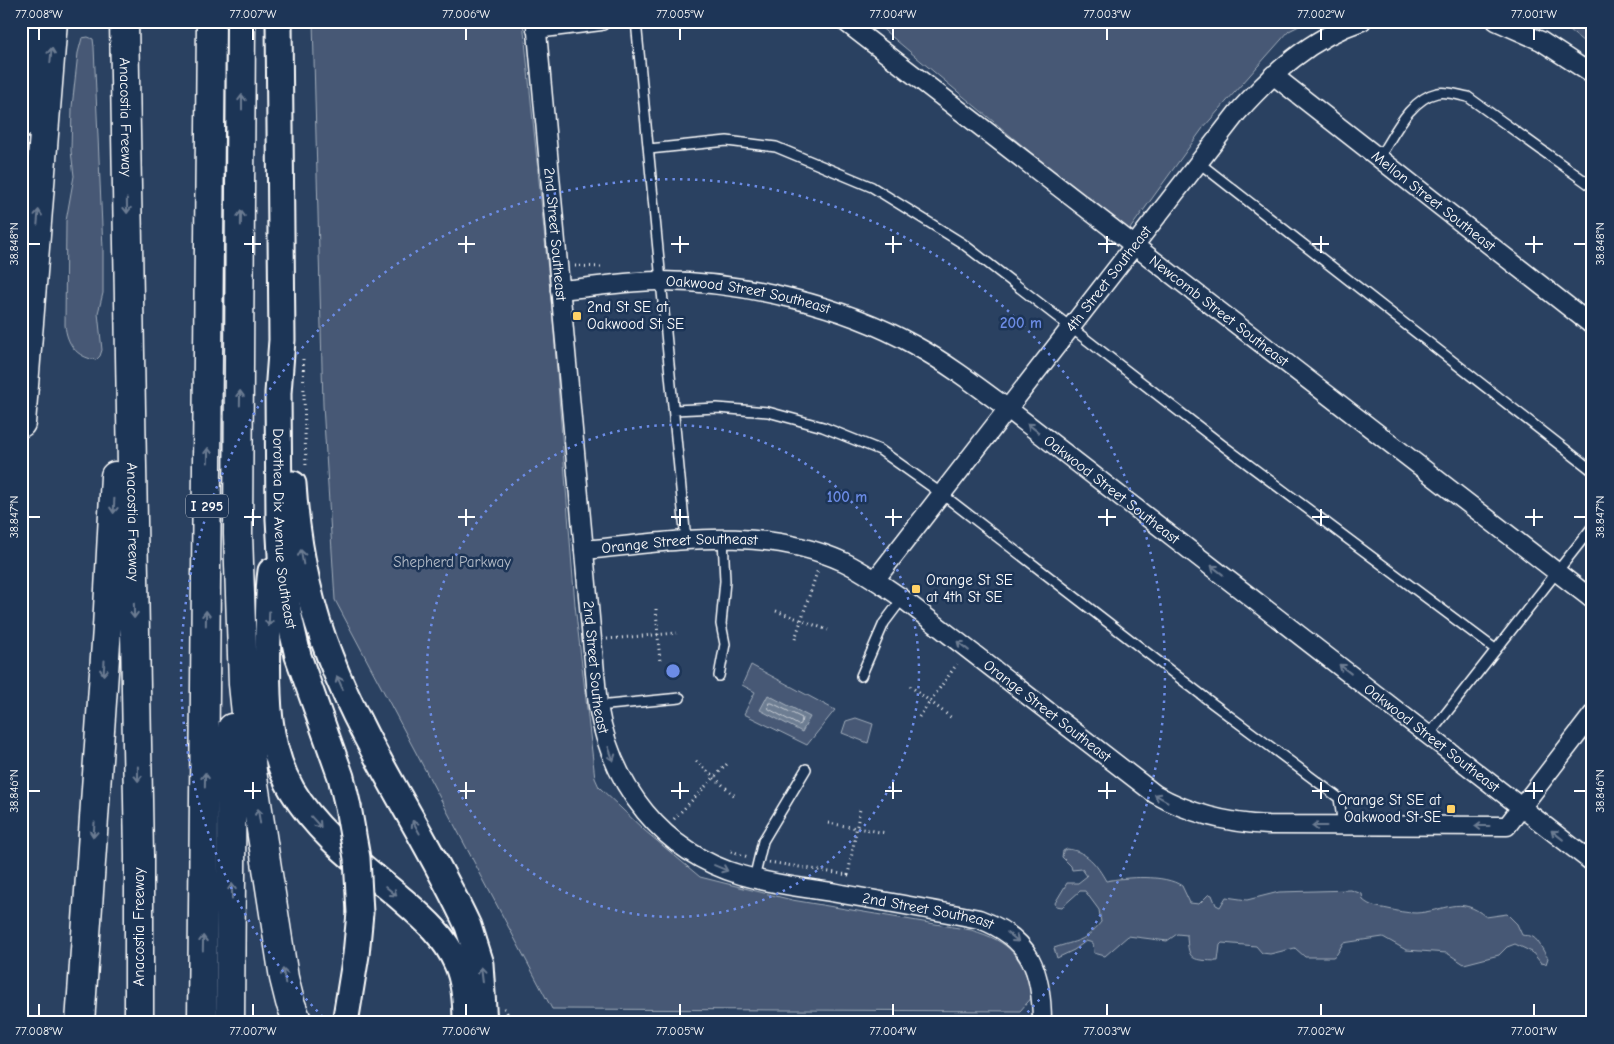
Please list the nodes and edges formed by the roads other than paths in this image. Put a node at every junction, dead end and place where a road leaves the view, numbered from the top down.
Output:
1 (28, 21) edge
2 (53, 21) edge
3 (124, 21) edge
4 (211, 21) edge
5 (241, 21) edge
6 (279, 21) edge
7 (601, 21) edge
8 (636, 21) edge
9 (844, 21) edge
10 (1362, 21) edge
11 (1496, 21) edge
12 (536, 25) edge
13 (1273, 75) junction
14 (1593, 75) edge
15 (21, 124) edge
16 (649, 149) junction
17 (1378, 159) junction
18 (1198, 162) junction
19 (1593, 187) edge
20 (1135, 245) junction
21 (128, 265) junction
22 (663, 282) junction
23 (560, 290) junction
24 (1593, 326) edge
25 (1071, 327) junction
26 (292, 345) junction
27 (1008, 409) junction
28 (674, 410) junction
29 (21, 423) edge
30 (1593, 471) edge
31 (942, 494) junction
32 (279, 519) junction
33 (1593, 526) edge
34 (238, 534) junction
35 (723, 538) junction
36 (686, 541) junction
37 (584, 550) junction
38 (1557, 573) junction
39 (875, 580) junction
40 (902, 599) junction
41 (1593, 600) edge
42 (1495, 649) junction
43 (719, 676) dead end
44 (861, 676) dead end
45 (680, 698) dead end
46 (598, 706) junction
47 (1593, 714) edge
48 (1430, 734) junction
49 (806, 769) dead end
50 (1521, 808) junction
51 (1343, 826) junction
52 (1593, 863) edge
53 (754, 879) junction
54 (80, 1023) edge
55 (139, 1023) edge
56 (202, 1023) edge
57 (230, 1023) edge
58 (298, 1023) edge
59 (345, 1023) edge
60 (466, 1023) edge
61 (484, 1023) edge
62 (1042, 1023) edge

1 - 15 main road
29 -> 2 main road
3 -> 21 main road, Anacostia Freeway
56 -> 4 main road, I 295
34 -> 5 main road
6 - 26 main road, Dorothea Dix Avenue Southeast
7 - 12 street
8 - 16 lane
9 - 20 street, Newcomb Street Southeast
10 - 13 street, 4th Street Southeast
11 - 14 street
12 - 23 street, 2nd Street Southeast
13 - 17 street, Mellon Street Southeast
13 - 18 street, 4th Street Southeast
16 - 22 lane
16 - 25 lane
17 - 19 lane
17 - 24 street, Mellon Street Southeast
18 - 20 street, 4th Street Southeast
18 - 30 lane
20 - 25 street, 4th Street Southeast
20 - 38 street, Newcomb Street Southeast
21 -> 54 main road
21 -> 55 main road, Anacostia Freeway
22 - 23 street, Oakwood Street Southeast
22 - 27 street, Oakwood Street Southeast
22 - 28 lane
23 - 37 street, 2nd Street Southeast
25 - 27 street, 4th Street Southeast
25 - 42 lane
26 - 32 main road, Dorothea Dix Avenue Southeast
61 -> 26 main road
27 - 31 street, 4th Street Southeast
48 -> 27 street, Oakwood Street Southeast
28 - 31 lane
28 - 36 lane
31 - 39 street, 4th Street Southeast
31 - 51 lane
32 - 59 main road, Dorothea Dix Avenue Southeast, bridge
32 -> 60 main road
33 - 38 lane
57 -> 34 main road
58 -> 34 main road
35 - 36 street, Orange Street Southeast
35 - 39 street, Orange Street Southeast
35 - 43 lane
36 - 37 street, Orange Street Southeast
37 - 46 street, 2nd Street Southeast
38 - 41 street, Newcomb Street Southeast
38 - 42 lane
39 - 40 street, Orange Street Southeast
40 - 44 lane
51 -> 40 street, Orange Street Southeast
42 - 48 lane
45 - 46 lane
46 -> 53 street, 2nd Street Southeast
47 - 50 street
48 - 50 street, Oakwood Street Southeast
49 - 53 lane
50 -> 51 street, Orange Street Southeast
52 -> 50 street, Oakwood Street Southeast
53 -> 62 street, 2nd Street Southeast

